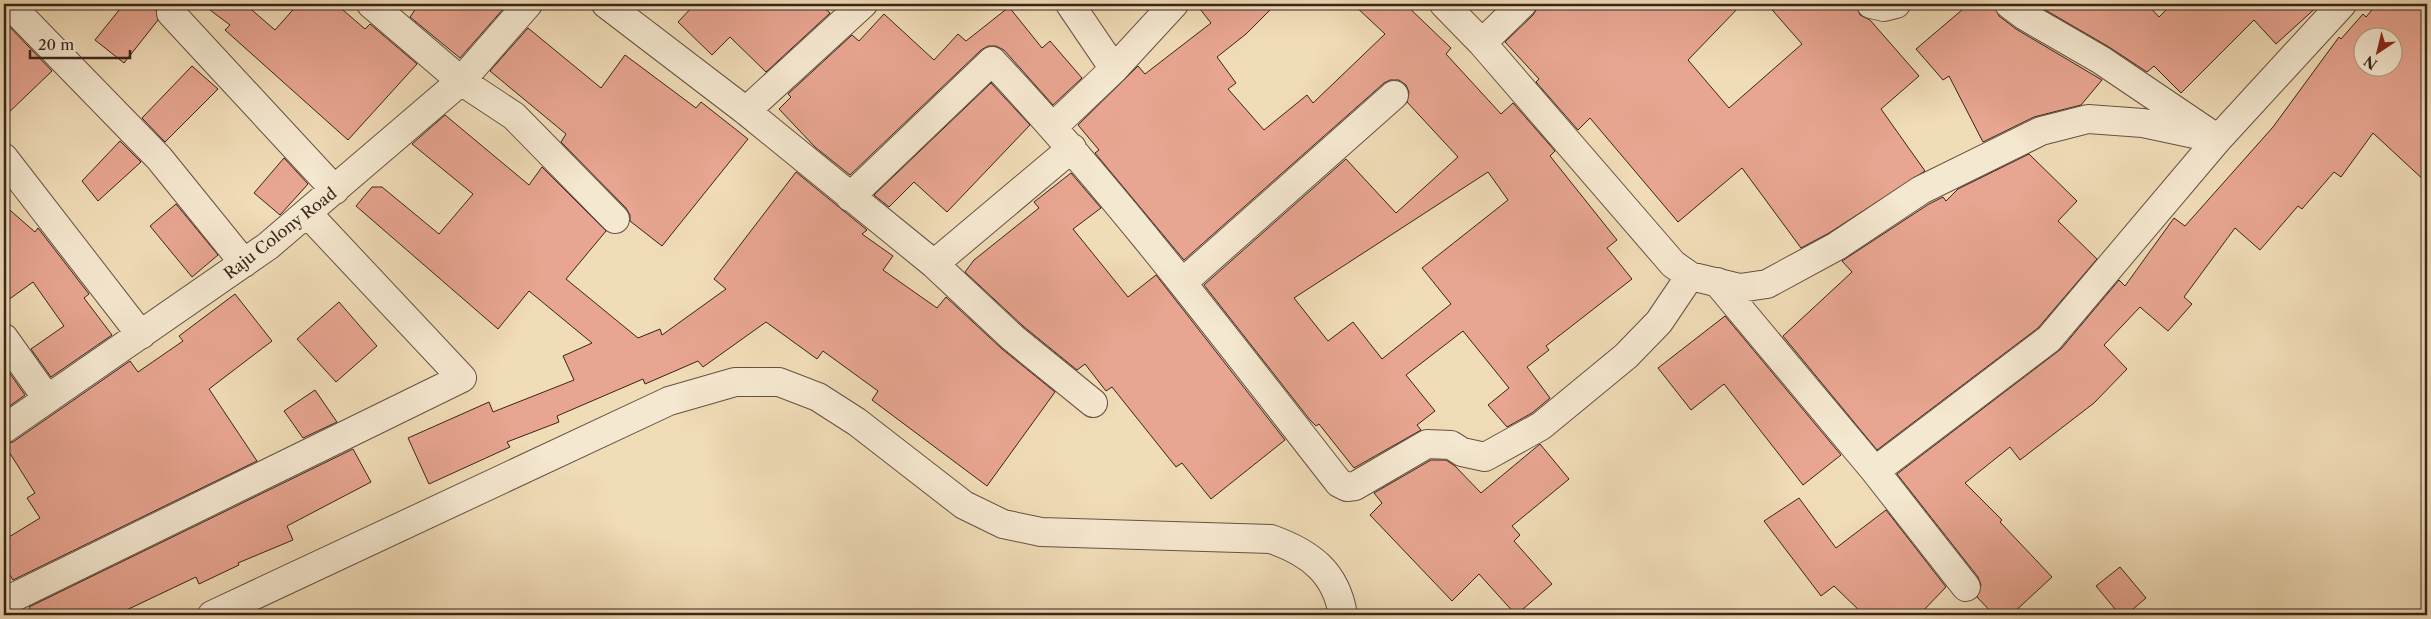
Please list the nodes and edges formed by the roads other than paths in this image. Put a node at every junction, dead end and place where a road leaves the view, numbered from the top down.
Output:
1 (9, 4) edge
2 (170, 4) edge
3 (370, 4) edge
4 (528, 4) edge
5 (606, 4) edge
6 (863, 4) edge
7 (1070, 4) edge
8 (1174, 4) edge
9 (1444, 4) edge
10 (1522, 4) edge
11 (1871, 4) edge
12 (1896, 4) edge
13 (2010, 4) edge
14 (2342, 4) edge
15 (1482, 42) junction
16 (1114, 69) junction
17 (461, 81) junction
18 (1394, 95) dead end
19 (746, 111) junction
20 (1054, 126) junction
21 (2218, 139) junction
22 (1072, 148) junction
23 (4, 158) edge
24 (335, 190) junction
25 (850, 197) junction
26 (308, 214) junction
27 (615, 218) dead end
28 (244, 263) junction
29 (934, 264) junction
30 (1690, 276) junction
31 (1717, 282) junction
32 (1182, 283) junction
33 (141, 335) junction
34 (4, 338) edge
35 (46, 398) junction
36 (1093, 403) dead end
37 (4, 429) edge
38 (1874, 471) junction
39 (1966, 587) dead end
40 (4, 602) edge
41 (212, 615) edge
42 (1343, 615) edge

1 - 28 street
2 - 24 street
3 - 17 street
4 - 17 street, Raju Colony Road
5 - 19 street
6 - 19 street
7 - 16 street
8 - 16 street
9 - 15 street
10 - 15 street
11 - 12 street
13 - 21 street
14 - 21 street
15 - 30 street
16 - 20 street
17 - 24 street, Raju Colony Road
17 - 27 street
18 - 32 street
19 - 25 street
20 - 22 street
20 - 25 street
21 - 31 street
21 - 38 street
22 - 29 street
22 - 32 street
23 - 33 street
24 - 26 street, Raju Colony Road
25 - 29 street
26 - 28 street, Raju Colony Road
26 - 40 street
28 - 33 street, Raju Colony Road
29 - 36 street
30 - 31 street
30 - 32 street
31 - 38 street
33 - 35 street, Raju Colony Road
34 - 35 street
35 - 37 street, Raju Colony Road
38 - 39 street
41 - 42 street

